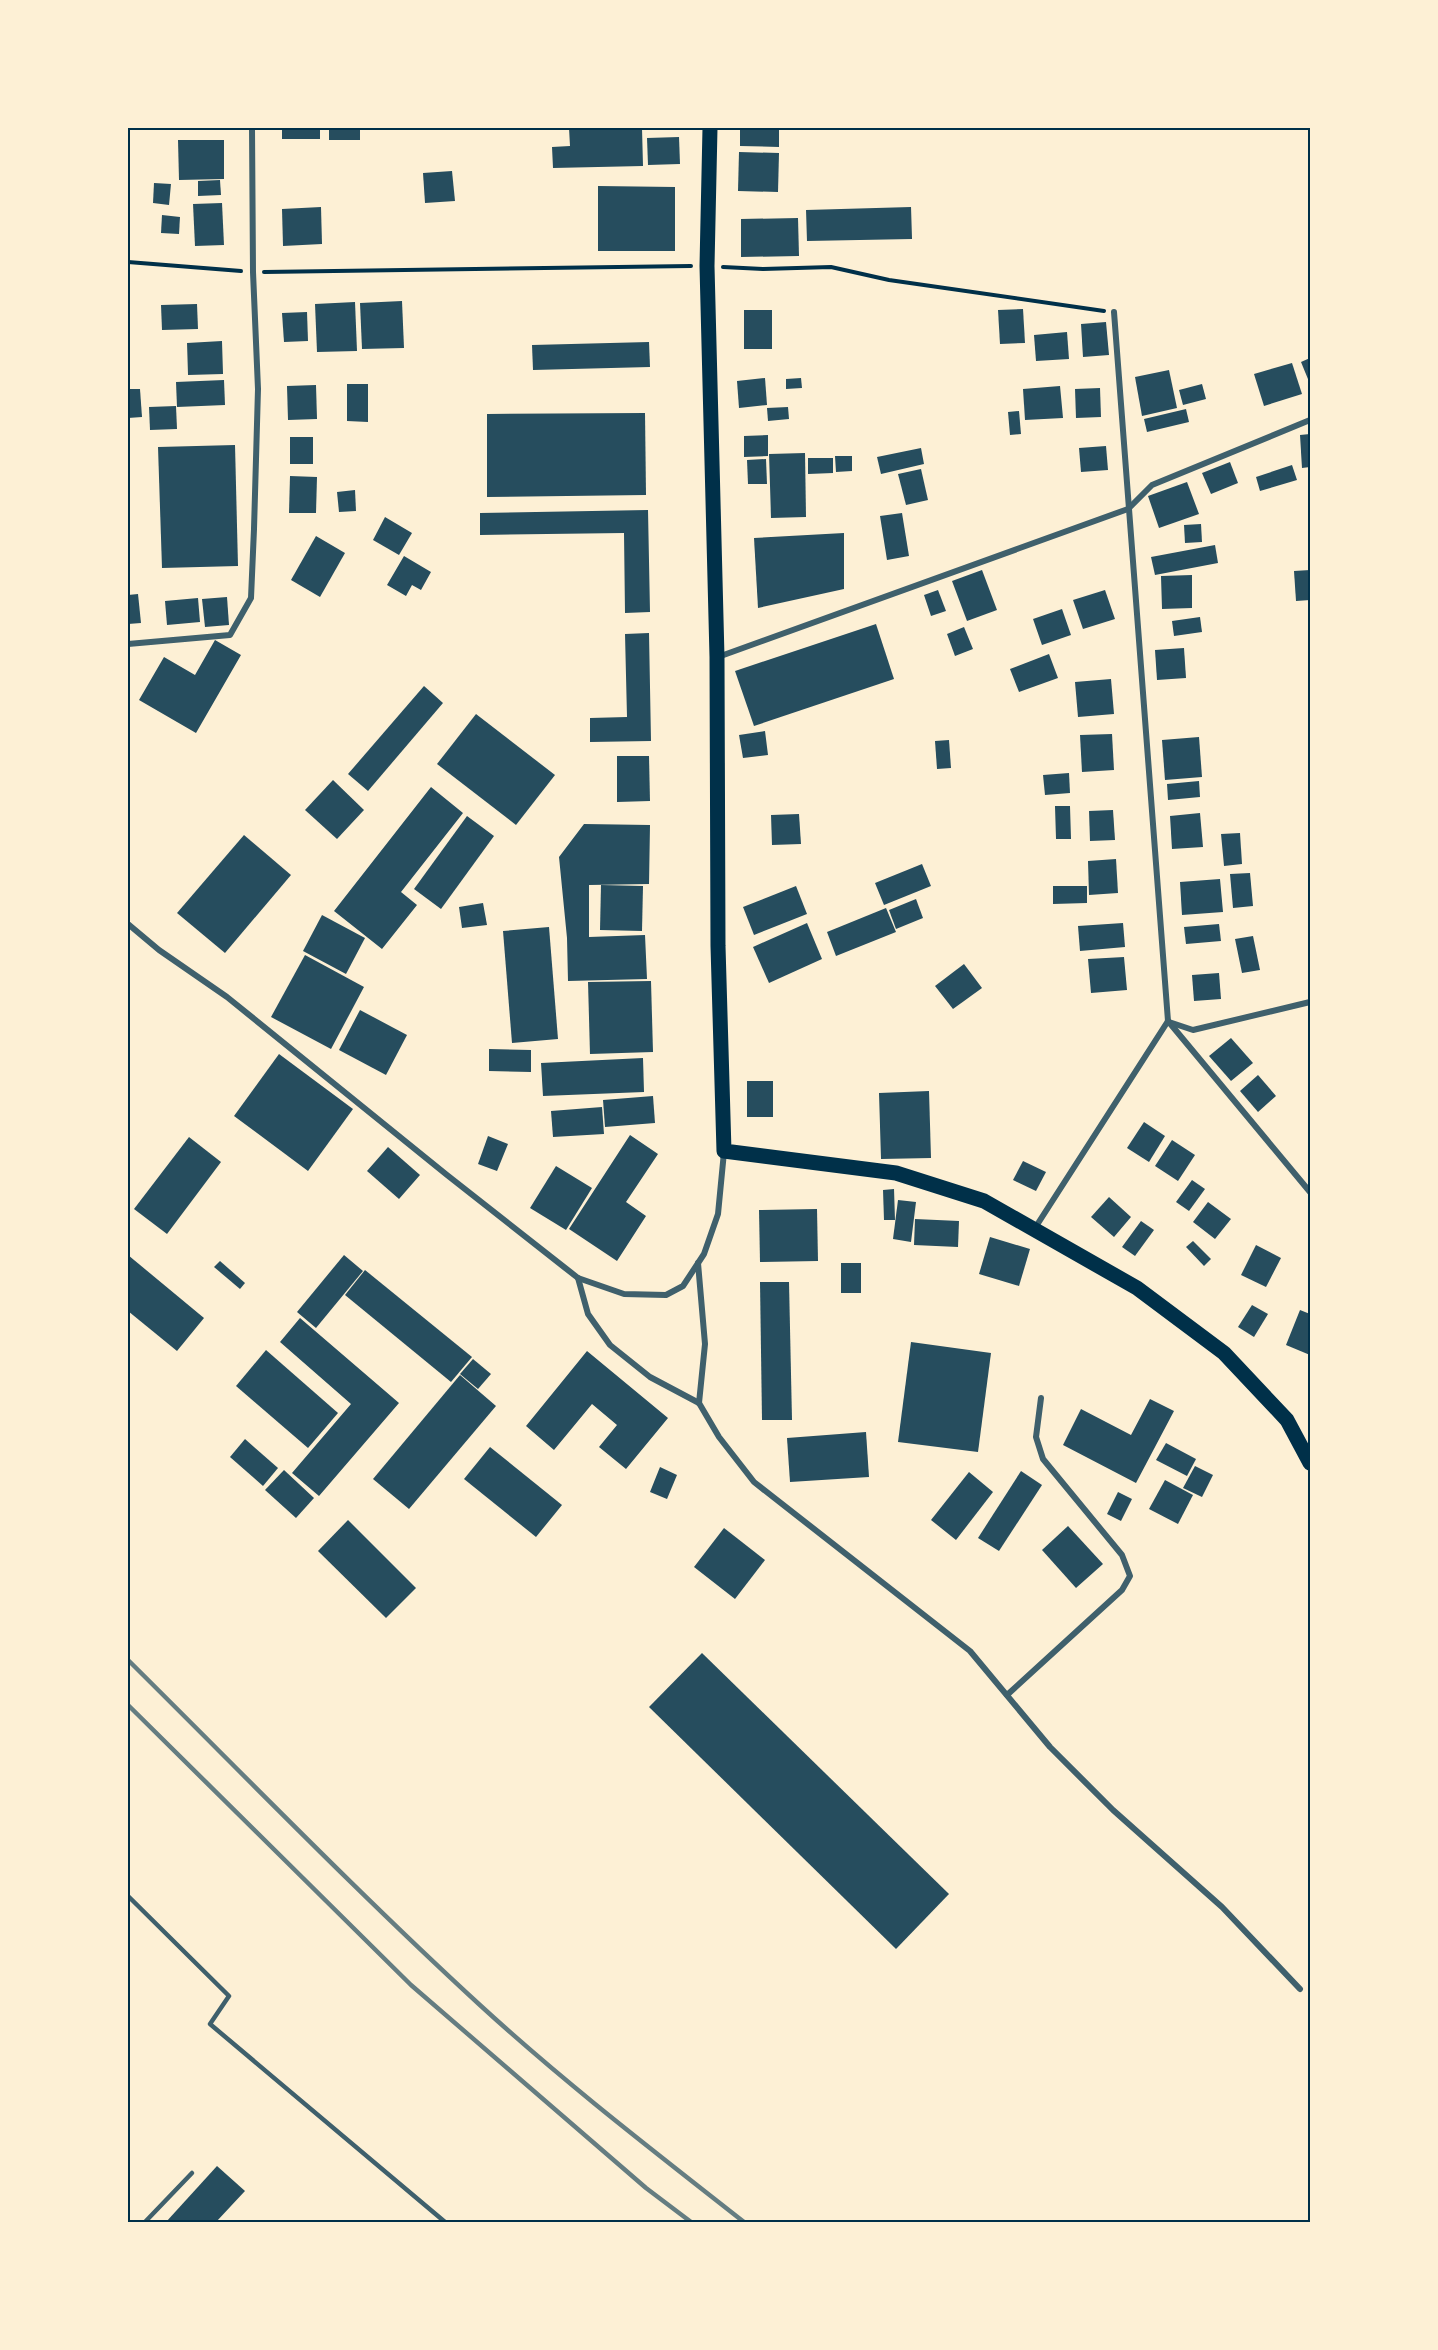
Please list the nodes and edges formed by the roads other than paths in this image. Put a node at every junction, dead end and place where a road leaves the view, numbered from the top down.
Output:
1 (252, 128) edge
2 (710, 128) edge
3 (1114, 312) road end
4 (1311, 420) edge
5 (1128, 509) junction
6 (128, 644) edge
7 (717, 657) junction
8 (128, 924) edge
9 (1311, 1002) edge
10 (1168, 1022) junction
11 (724, 1151) junction
12 (1311, 1192) edge
13 (1034, 1229) junction
14 (698, 1263) junction
15 (578, 1278) junction
16 (1041, 1398) dead end
17 (699, 1403) junction
18 (1311, 1463) edge
19 (1007, 1695) junction
20 (128, 1896) edge
21 (1300, 1989) dead end
22 (192, 2173) dead end
23 (145, 2223) edge
24 (445, 2223) edge

1 - 6 street
2 - 7 main road
3 - 5 street
4 - 5 street
5 - 7 street
5 - 10 street
7 - 11 main road
8 - 15 street
9 - 10 street
10 - 12 street
10 - 13 street
11 - 13 main road
11 - 14 street
13 - 18 main road
14 - 15 street
14 - 17 street
15 - 17 street
16 - 19 street
17 - 19 street
19 - 21 street
20 - 24 lane
22 - 23 lane

